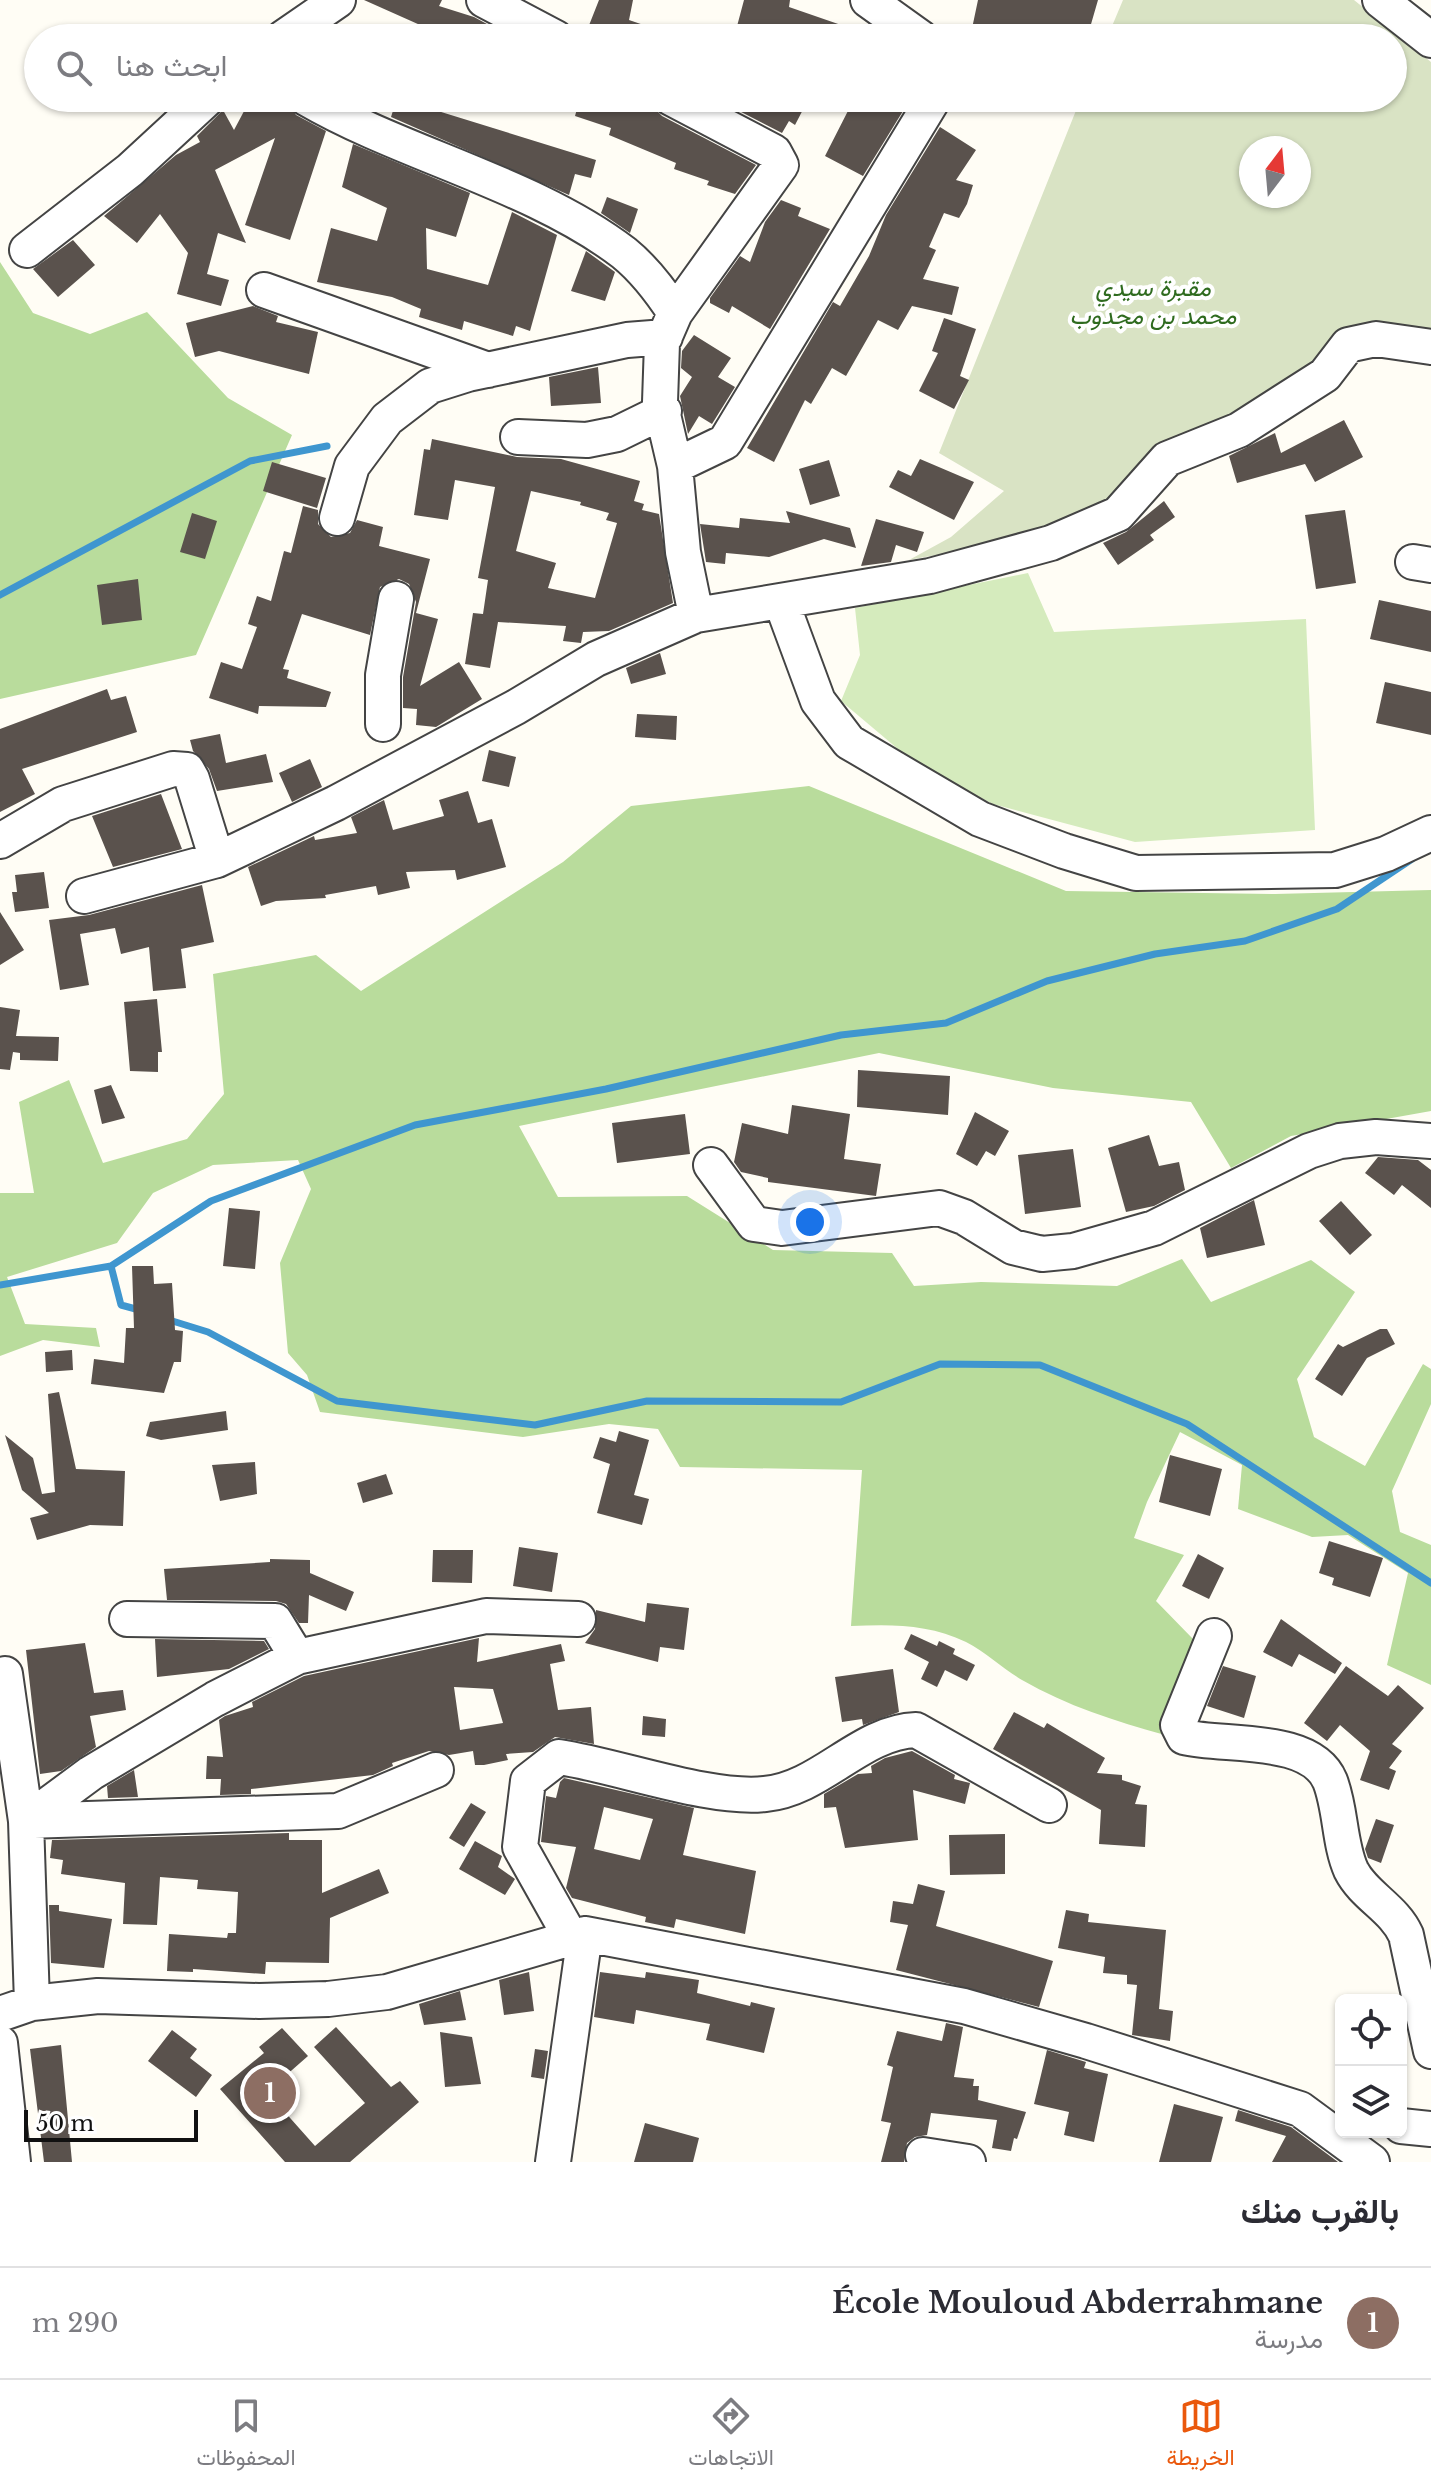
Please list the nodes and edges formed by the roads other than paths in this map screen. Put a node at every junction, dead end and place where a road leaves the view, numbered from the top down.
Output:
1 (338, 0) edge
2 (484, 0) edge
3 (868, 0) edge
4 (1380, 0) edge
5 (303, 24) edge
6 (529, 24) edge
7 (901, 24) edge
8 (1431, 40) edge
9 (193, 112) edge
10 (331, 112) edge
11 (698, 112) edge
12 (925, 112) edge
13 (27, 250) dead end
14 (264, 290) dead end
15 (670, 325) junction
16 (1431, 347) edge
17 (488, 370) junction
18 (664, 411) junction
19 (518, 437) dead end
20 (675, 466) junction
21 (337, 518) dead end
22 (396, 599) dead end
23 (781, 601) junction
24 (696, 615) junction
25 (366, 681) dead end
26 (383, 724) junction
27 (437, 746) junction
28 (1431, 833) edge
29 (0, 841) edge
30 (217, 860) junction
31 (84, 896) dead end
32 (1431, 1141) edge
33 (711, 1165) dead end
34 (127, 1619) dead end
35 (578, 1619) dead end
36 (1214, 1636) dead end
37 (297, 1657) junction
38 (5, 1674) dead end
39 (436, 1770) dead end
40 (1049, 1805) dead end
41 (26, 1821) junction
42 (578, 1935) junction
43 (16, 2009) edge
44 (0, 2043) edge
45 (1431, 2051) edge
46 (1300, 2109) junction
47 (1335, 2115) edge
48 (1407, 2127) edge
49 (1431, 2129) edge
50 (923, 2155) dead end
51 (13, 2162) edge
52 (553, 2162) edge
53 (968, 2162) edge
54 (1372, 2162) edge

1 - 5 street
2 - 6 street
3 - 7 street
4 - 8 street
9 - 13 street
10 - 15 street
11 - 15 street
12 - 20 street
14 - 17 street
15 - 17 street
15 - 18 street
16 - 23 street
17 - 21 street
18 - 19 street
18 - 20 street
20 - 24 street
22 - 26 street
23 - 24 street
23 - 28 street
24 - 27 street
25 - 26 street
26 - 27 street
27 - 30 street
29 - 30 street
30 - 31 street
32 - 33 street
34 - 37 street
35 - 37 street
36 - 45 street
37 - 41 street
38 - 41 street
39 - 41 street
40 - 42 street
41 - 43 street
42 - 43 street
42 - 46 street
42 - 52 street
44 - 51 street
46 - 47 street
46 - 54 street
48 - 49 street
50 - 53 street

